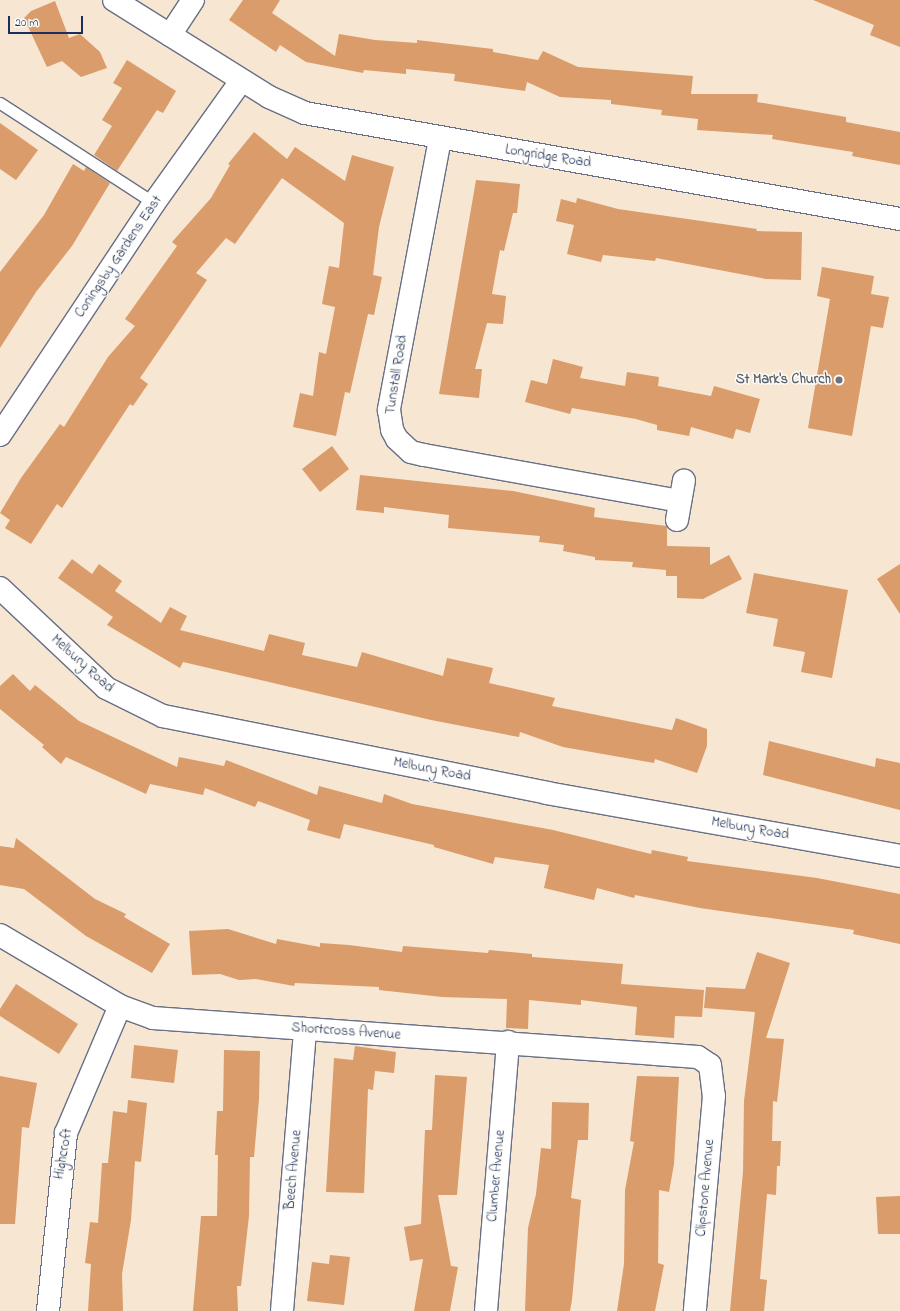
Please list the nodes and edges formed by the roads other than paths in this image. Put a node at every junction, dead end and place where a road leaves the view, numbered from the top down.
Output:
1 (114, 0) edge
2 (193, 0) edge
3 (170, 35) junction
4 (241, 80) junction
5 (0, 103) edge
6 (440, 139) junction
7 (154, 203) junction
8 (900, 220) edge
9 (0, 436) edge
10 (680, 501) dead end
11 (2, 593) edge
12 (900, 856) edge
13 (0, 935) edge
14 (120, 1006) junction
15 (305, 1029) junction
16 (508, 1042) junction
17 (710, 1065) joint
18 (48, 1311) edge
19 (282, 1311) edge
20 (486, 1311) edge
21 (695, 1311) edge

1 - 3 street, Longridge Road
2 - 3 street
3 - 4 street, Longridge Road
4 - 6 street, Longridge Road
4 - 7 street, Coningsby Gardens East
5 - 7 lane
6 - 8 street, Longridge Road
6 - 10 street, Tunstall Road
7 - 9 street, Coningsby Gardens East
11 - 12 street, Melbury Road
13 - 14 street, Shortcross Avenue
14 - 15 street, Shortcross Avenue
14 - 18 street, Highcroft
15 - 16 street, Shortcross Avenue
15 - 19 street, Beech Avenue
16 - 17 street, Shortcross Avenue
16 - 20 street, Clumber Avenue
17 - 21 street, Clipstone Avenue

